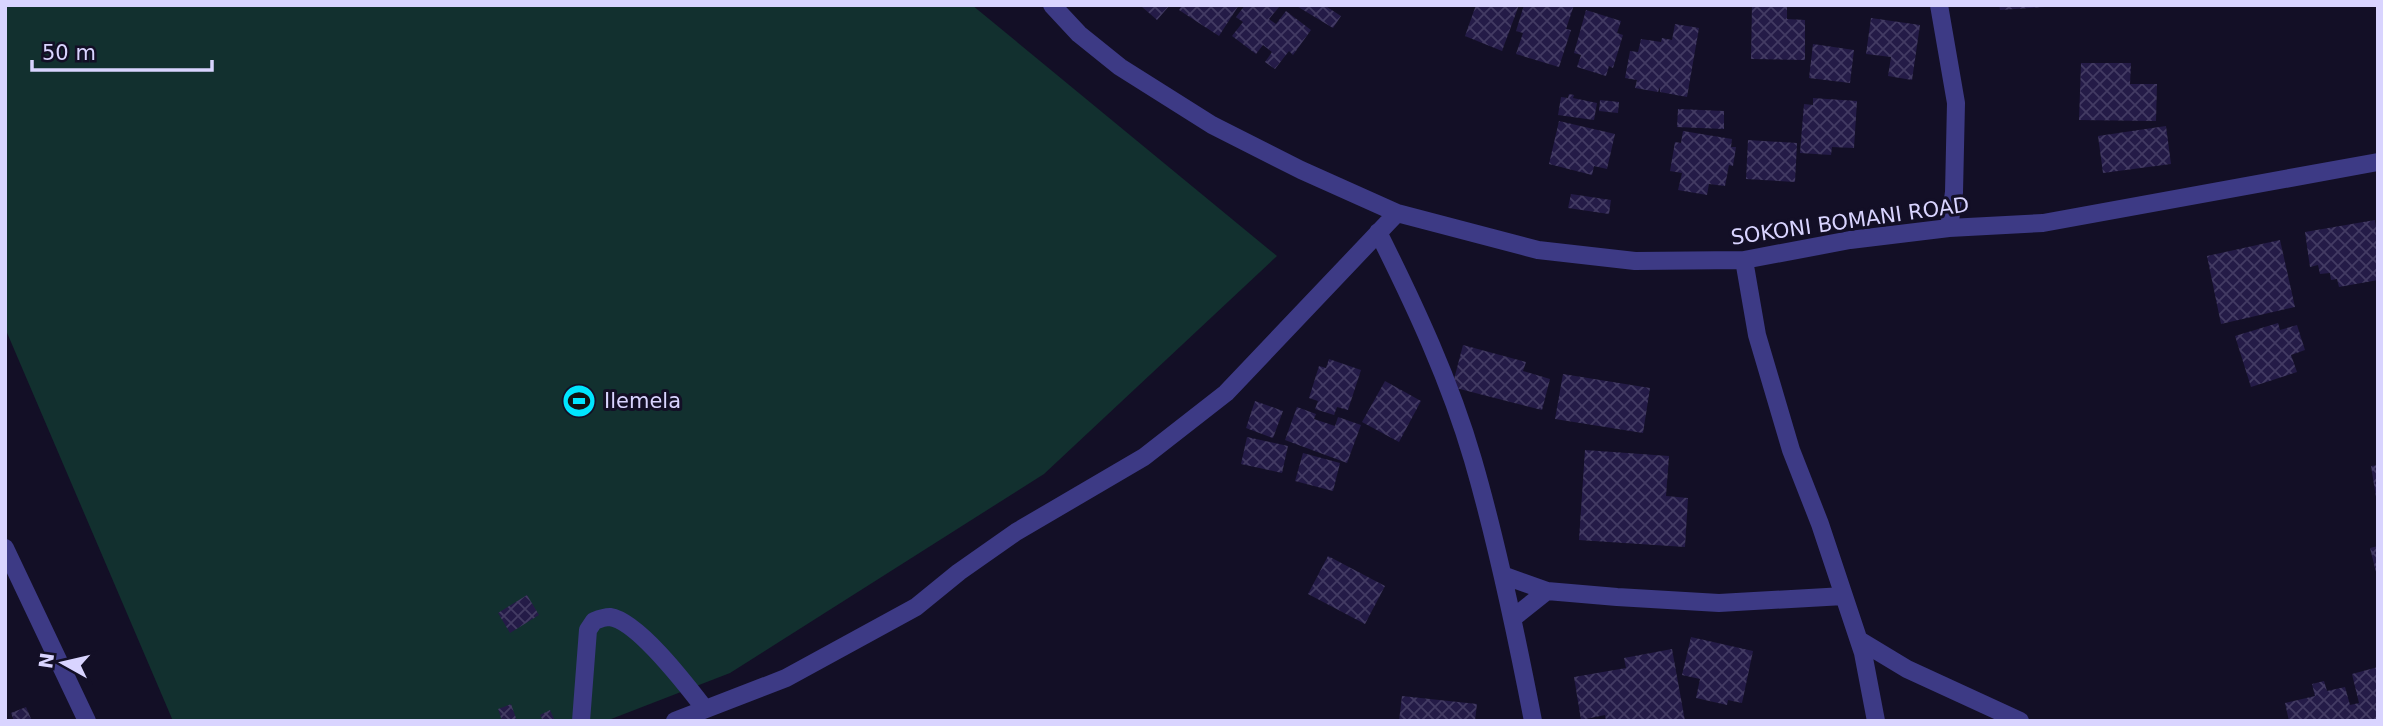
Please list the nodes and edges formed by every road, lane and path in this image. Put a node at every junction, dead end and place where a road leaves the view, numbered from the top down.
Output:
1 (1052, 5) edge
2 (1939, 5) edge
3 (2378, 162) edge
4 (1397, 213) junction
5 (1949, 228) junction
6 (1378, 232) junction
7 (1744, 260) junction
8 (5, 548) edge
9 (1505, 576) junction
10 (1547, 591) junction
11 (1844, 596) junction
12 (1513, 618) junction
13 (1859, 640) junction
14 (705, 709) junction
15 (87, 721) edge
16 (581, 721) edge
17 (675, 721) edge
18 (1533, 721) edge
19 (1876, 721) edge
20 (2020, 721) edge

1 - 4 street, SOKONI BOMANI ROAD
2 - 5 street
3 - 5 street, SOKONI BOMANI ROAD
4 - 6 street
4 - 7 street, SOKONI BOMANI ROAD
5 - 7 street, SOKONI BOMANI ROAD
6 - 9 street
6 - 14 street
7 - 11 street
8 - 15 street
9 - 10 street
9 - 12 street
10 - 11 street
10 - 12 street
11 - 13 street
12 - 18 street
13 - 19 street
13 - 20 street
14 - 16 street
14 - 17 street

